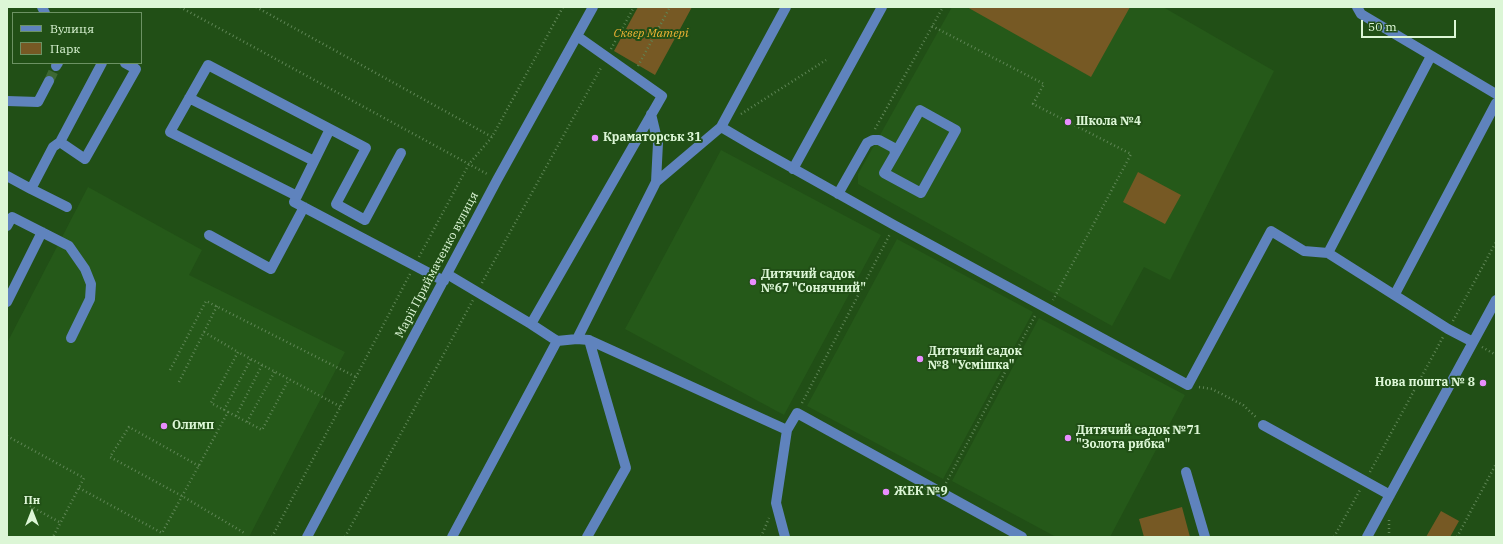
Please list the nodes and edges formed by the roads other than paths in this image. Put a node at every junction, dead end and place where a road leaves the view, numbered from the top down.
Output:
1 (593, 7) edge
2 (786, 7) edge
3 (882, 7) edge
4 (1358, 7) edge
5 (577, 36) junction
6 (1430, 56) junction
7 (101, 64) edge
8 (127, 64) edge
9 (49, 81) tunnel mouth
10 (1496, 94) edge
11 (190, 98) junction
12 (7, 101) edge
13 (1496, 103) edge
14 (651, 114) junction
15 (720, 127) junction
16 (330, 129) junction
17 (60, 142) junction
18 (896, 149) junction
19 (401, 153) dead end
20 (314, 161) junction
21 (793, 169) junction
22 (7, 176) edge
23 (656, 182) junction
24 (31, 189) junction
25 (838, 194) junction
26 (297, 196) junction
27 (67, 207) dead end
28 (304, 207) junction
29 (9, 219) edge
30 (42, 232) junction
31 (209, 235) dead end
32 (1328, 253) junction
33 (446, 277) junction
34 (1395, 294) junction
35 (1496, 300) edge
36 (7, 302) edge
37 (531, 324) junction
38 (71, 338) dead end
39 (577, 339) junction
40 (589, 340) junction
41 (557, 341) junction
42 (1473, 342) junction
43 (1263, 424) road end
44 (787, 430) junction
45 (1186, 472) dead end
46 (1390, 495) junction
47 (307, 537) edge
48 (452, 537) edge
49 (587, 537) edge
50 (785, 537) edge
51 (1022, 537) edge
52 (1205, 537) edge
53 (1367, 537) edge

1 - 5 street, Марії Приймаченко вулиця
2 - 15 street
3 - 21 street
4 - 6 street
5 - 14 street
5 - 33 street, Марії Приймаченко вулиця
6 - 10 street
6 - 32 street
7 - 17 street
8 - 17 street
9 - 12 street
11 - 16 street
11 - 20 street
11 - 26 street
13 - 34 street
14 - 23 street
14 - 37 street
15 - 21 street
15 - 23 street
16 - 19 street
16 - 20 street
17 - 24 street
18 - 18 street
18 - 25 street
20 - 26 street
21 - 25 street
22 - 24 street
23 - 39 street
24 - 27 street
25 - 32 street
26 - 28 street
28 - 31 street
28 - 33 street
29 - 30 street
30 - 36 street
30 - 38 street
32 - 34 street
33 - 37 street
33 - 47 street, Марії Приймаченко вулиця
34 - 42 street
35 - 42 street
37 - 41 street
39 - 40 street
39 - 41 street
40 - 44 street
40 - 49 street
41 - 48 street
42 - 46 street
43 - 46 street
44 - 50 street
44 - 51 street
45 - 52 street
46 - 53 street

